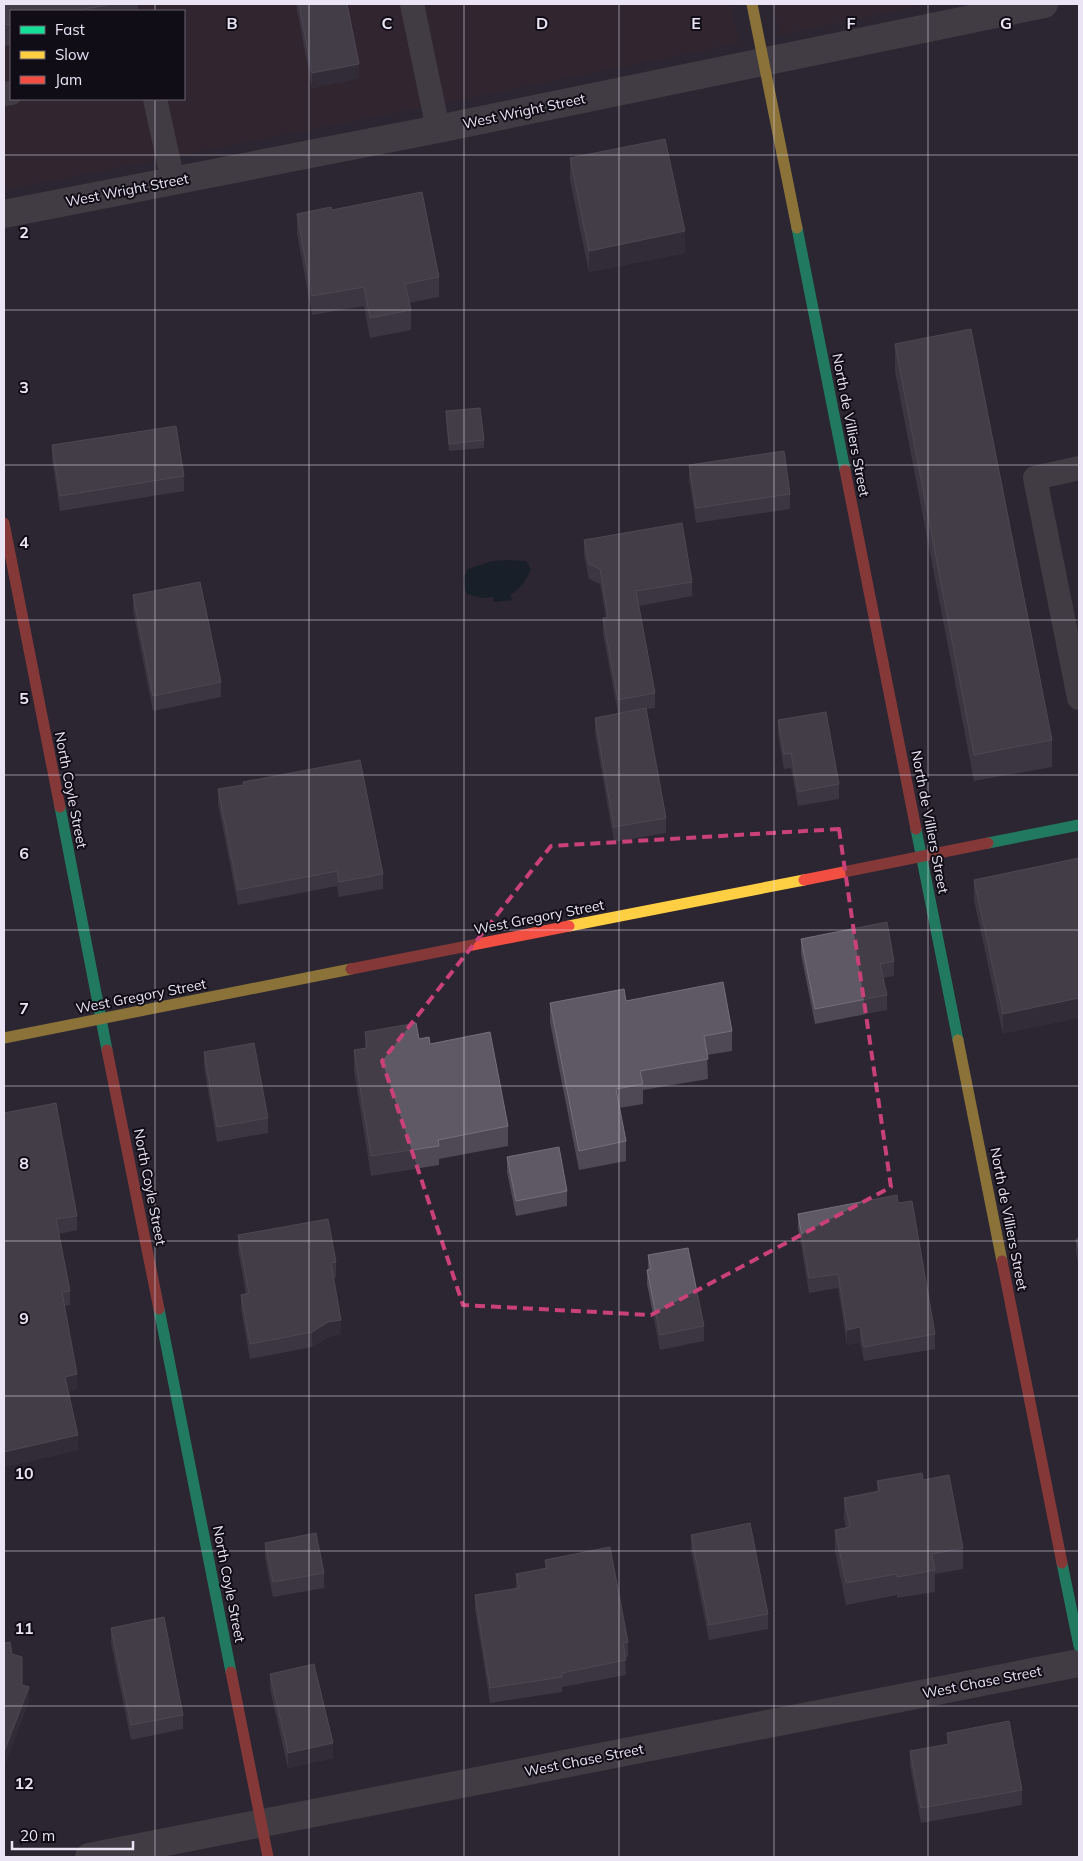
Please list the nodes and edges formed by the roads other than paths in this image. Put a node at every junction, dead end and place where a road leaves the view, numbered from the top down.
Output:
1 (412, 4) edge
2 (752, 4) edge
3 (1044, 4) edge
4 (764, 62) junction
5 (155, 100) edge
6 (438, 129) junction
7 (172, 181) junction
8 (4, 214) edge
9 (1079, 468) edge
10 (4, 523) edge
11 (1079, 698) edge
12 (1079, 826) edge
13 (921, 856) junction
14 (101, 1019) junction
15 (4, 1038) edge
16 (1079, 1646) edge
17 (1079, 1663) edge
18 (262, 1823) junction
19 (90, 1857) edge
20 (268, 1857) edge

1 - 6 lane
2 - 4 street, North de Villiers Street
3 - 4 street, West Wright Street
4 - 6 street, West Wright Street
4 - 13 street, North de Villiers Street
5 - 7 lane
6 - 7 street, West Wright Street
7 - 8 street, West Wright Street
9 - 11 lane
10 - 14 street, North Coyle Street
12 - 13 street, West Gregory Street
13 - 14 street, West Gregory Street
13 - 16 street, North de Villiers Street
14 - 15 street, West Gregory Street
14 - 18 street, North Coyle Street
17 - 18 street, West Chase Street
18 - 19 street, West Chase Street
18 - 20 street, North Coyle Street

